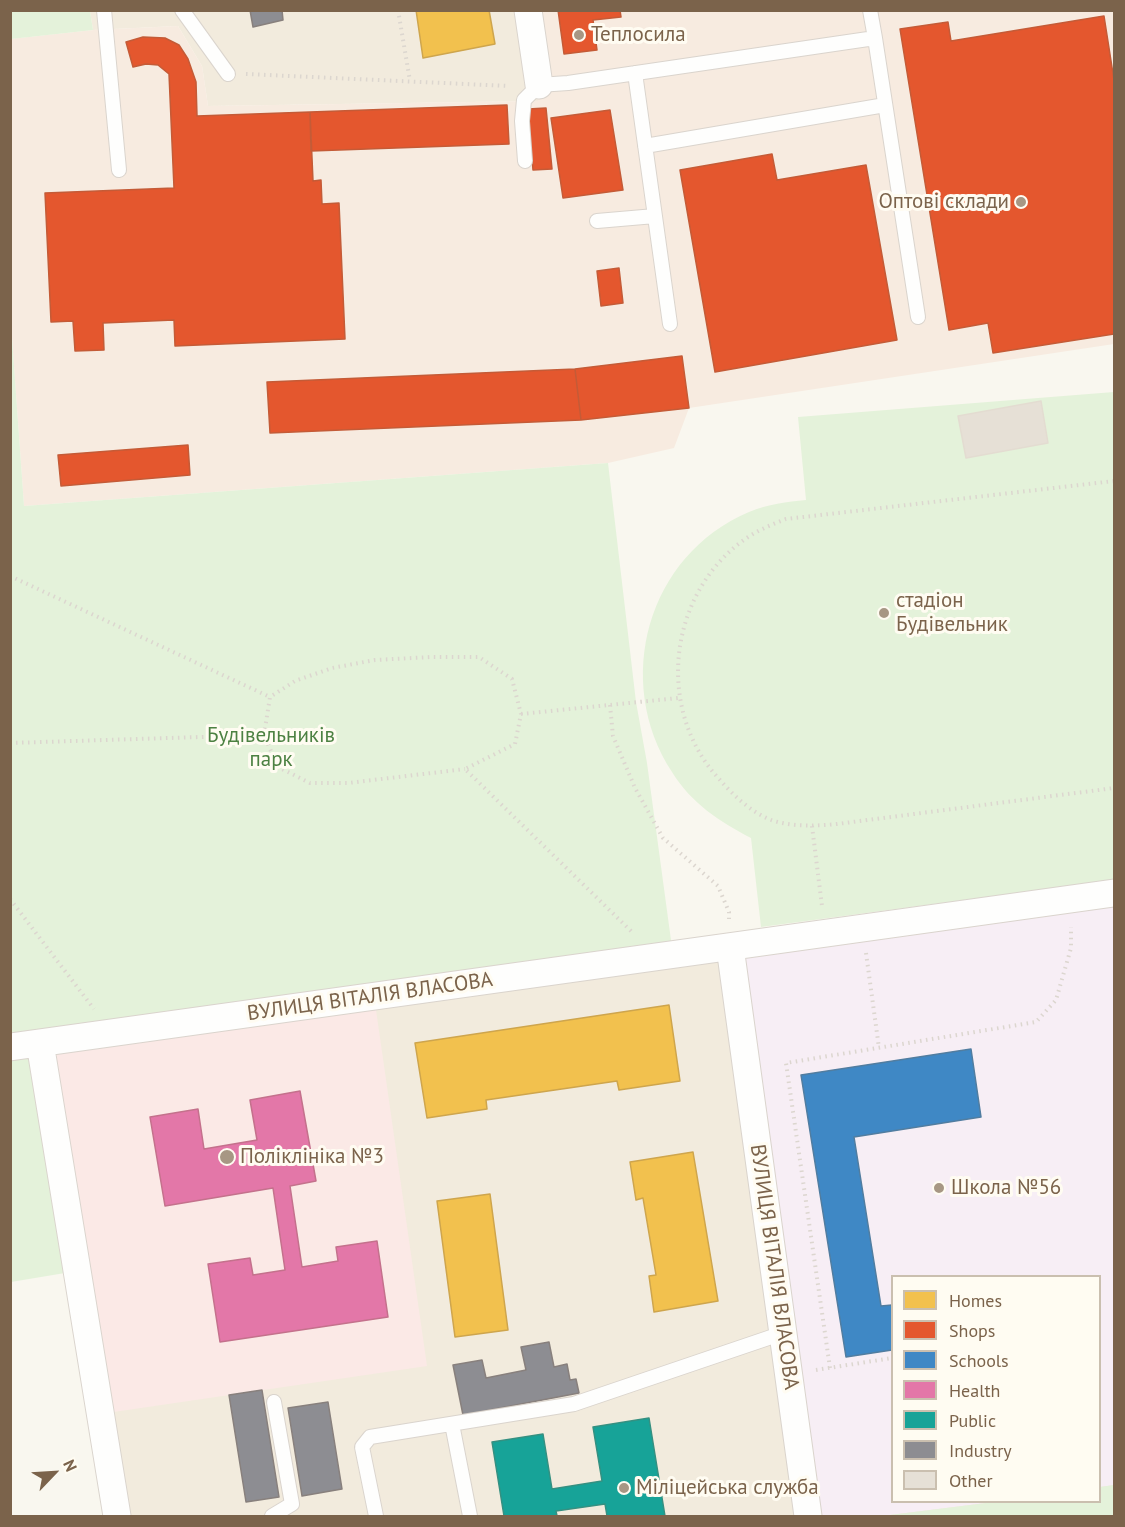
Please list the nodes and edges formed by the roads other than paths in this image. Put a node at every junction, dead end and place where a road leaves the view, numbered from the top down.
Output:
1 (104, 10) edge
2 (182, 10) edge
3 (528, 10) edge
4 (870, 10) edge
5 (875, 38) junction
6 (635, 73) junction
7 (228, 74) road end
8 (539, 85) junction
9 (885, 105) junction
10 (645, 146) junction
11 (525, 161) dead end
12 (119, 170) dead end
13 (655, 216) junction
14 (597, 221) dead end
15 (918, 317) dead end
16 (670, 324) dead end
17 (1114, 893) edge
18 (730, 947) junction
19 (40, 1043) junction
20 (10, 1047) edge
21 (783, 1333) junction
22 (274, 1402) dead end
23 (452, 1424) junction
24 (117, 1516) edge
25 (272, 1516) edge
26 (376, 1516) edge
27 (470, 1516) edge
28 (808, 1516) edge

1 - 12 lane
2 - 7 lane
3 - 8 street
4 - 5 lane
5 - 6 lane
5 - 9 lane
6 - 8 lane
6 - 10 lane
8 - 11 lane
9 - 10 lane
9 - 15 lane
10 - 13 lane
13 - 14 lane
13 - 16 lane
17 - 18 street, ВУЛИЦЯ ВІТАЛІЯ ВЛАСОВА
18 - 19 street, ВУЛИЦЯ ВІТАЛІЯ ВЛАСОВА
18 - 21 street, ВУЛИЦЯ ВІТАЛІЯ ВЛАСОВА
19 - 20 street, ВУЛИЦЯ ВІТАЛІЯ ВЛАСОВА
19 - 24 street
21 - 23 lane
21 - 28 street, ВУЛИЦЯ ВІТАЛІЯ ВЛАСОВА
22 - 25 lane
23 - 26 lane
23 - 27 lane

